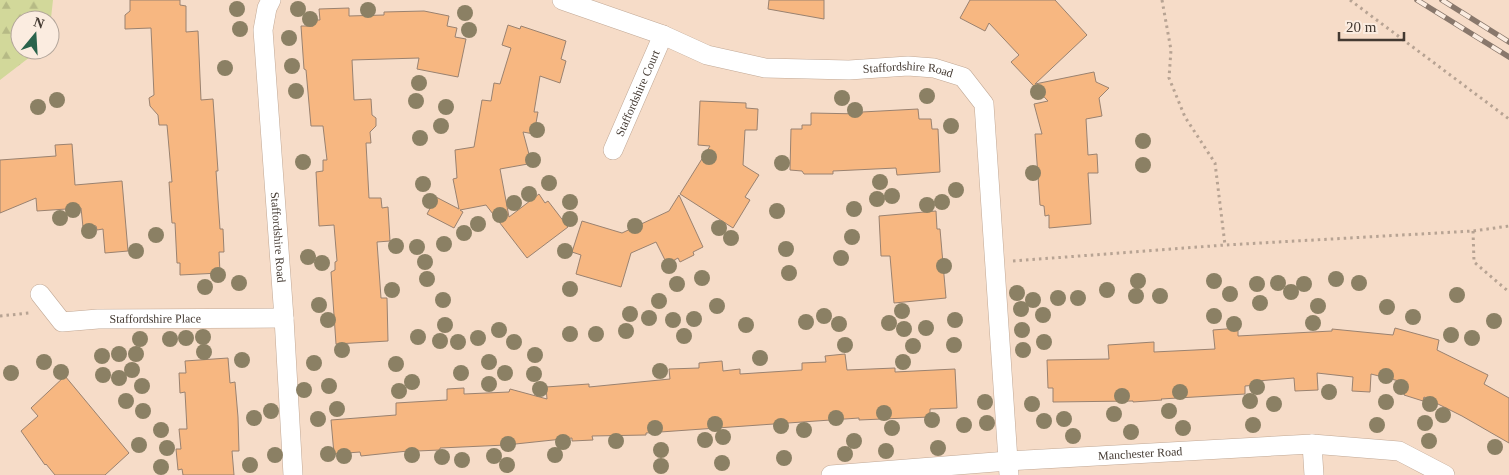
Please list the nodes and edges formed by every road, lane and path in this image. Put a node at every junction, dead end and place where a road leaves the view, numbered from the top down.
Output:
1 (271, 0) edge
2 (562, 0) edge
3 (1162, 0) edge
4 (1350, 0) edge
5 (663, 35) junction
6 (1509, 119) edge
7 (613, 150) dead end
8 (1509, 226) edge
9 (1473, 231) junction
10 (1225, 245) junction
11 (994, 262) junction
12 (1509, 292) edge
13 (40, 294) dead end
14 (53, 311) junction
15 (0, 316) edge
16 (284, 318) junction
17 (1312, 444) junction
18 (1008, 468) edge
19 (293, 475) edge
20 (831, 475) edge
21 (1314, 475) edge
22 (1445, 475) edge

1 - 16 street, Staffordshire Road
2 - 5 street, Staffordshire Road
3 - 10 path
4 - 6 path
5 - 7 street, Staffordshire Court
5 - 11 street, Staffordshire Road
8 - 9 path
9 - 10 path
9 - 12 path
10 - 11 path
11 - 18 street, Staffordshire Road
13 - 14 street, Staffordshire Place
14 - 15 path
14 - 16 street, Staffordshire Place
16 - 19 street, Staffordshire Road
17 - 18 street, Manchester Road
17 - 21 street
17 - 22 street, Manchester Road
18 - 20 street, Manchester Road

